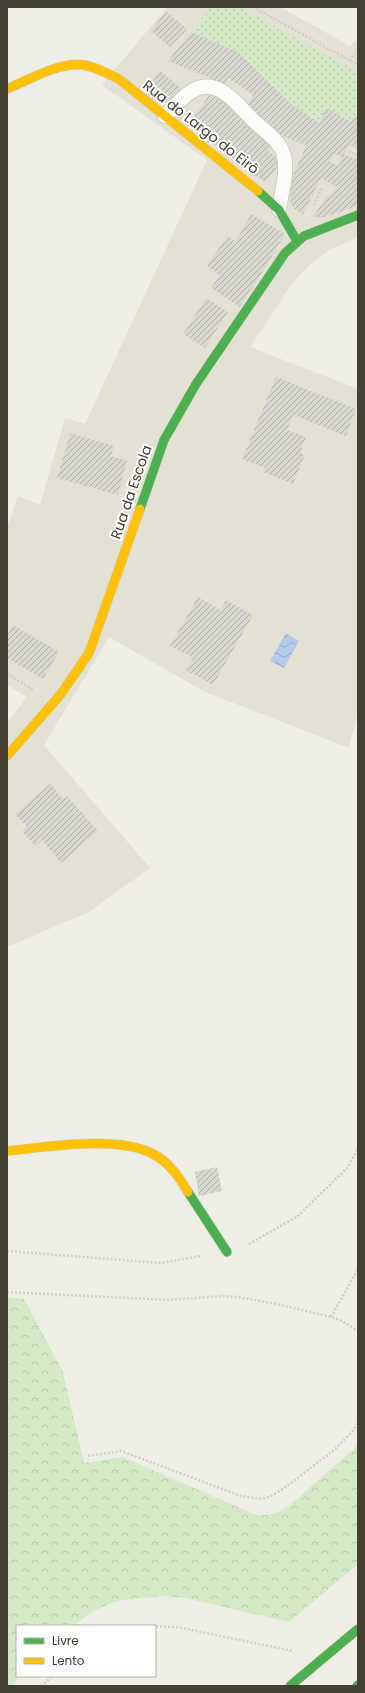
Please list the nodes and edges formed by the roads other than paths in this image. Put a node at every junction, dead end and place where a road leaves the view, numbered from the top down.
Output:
1 (7, 89) edge
2 (165, 116) junction
3 (279, 210) junction
4 (358, 215) edge
5 (297, 241) junction
6 (7, 756) edge
7 (7, 1151) edge
8 (227, 1252) dead end
9 (358, 1629) edge
10 (290, 1686) edge

1 - 2 main road, Rua do Largo do Eirô
2 - 3 main road, Rua do Largo do Eirô
2 - 3 lane
3 - 5 main road, Rua do Largo do Eirô
4 - 5 main road, Rua da Escola
5 - 6 main road, Rua da Escola
7 - 8 main road
9 - 10 main road, bridge

